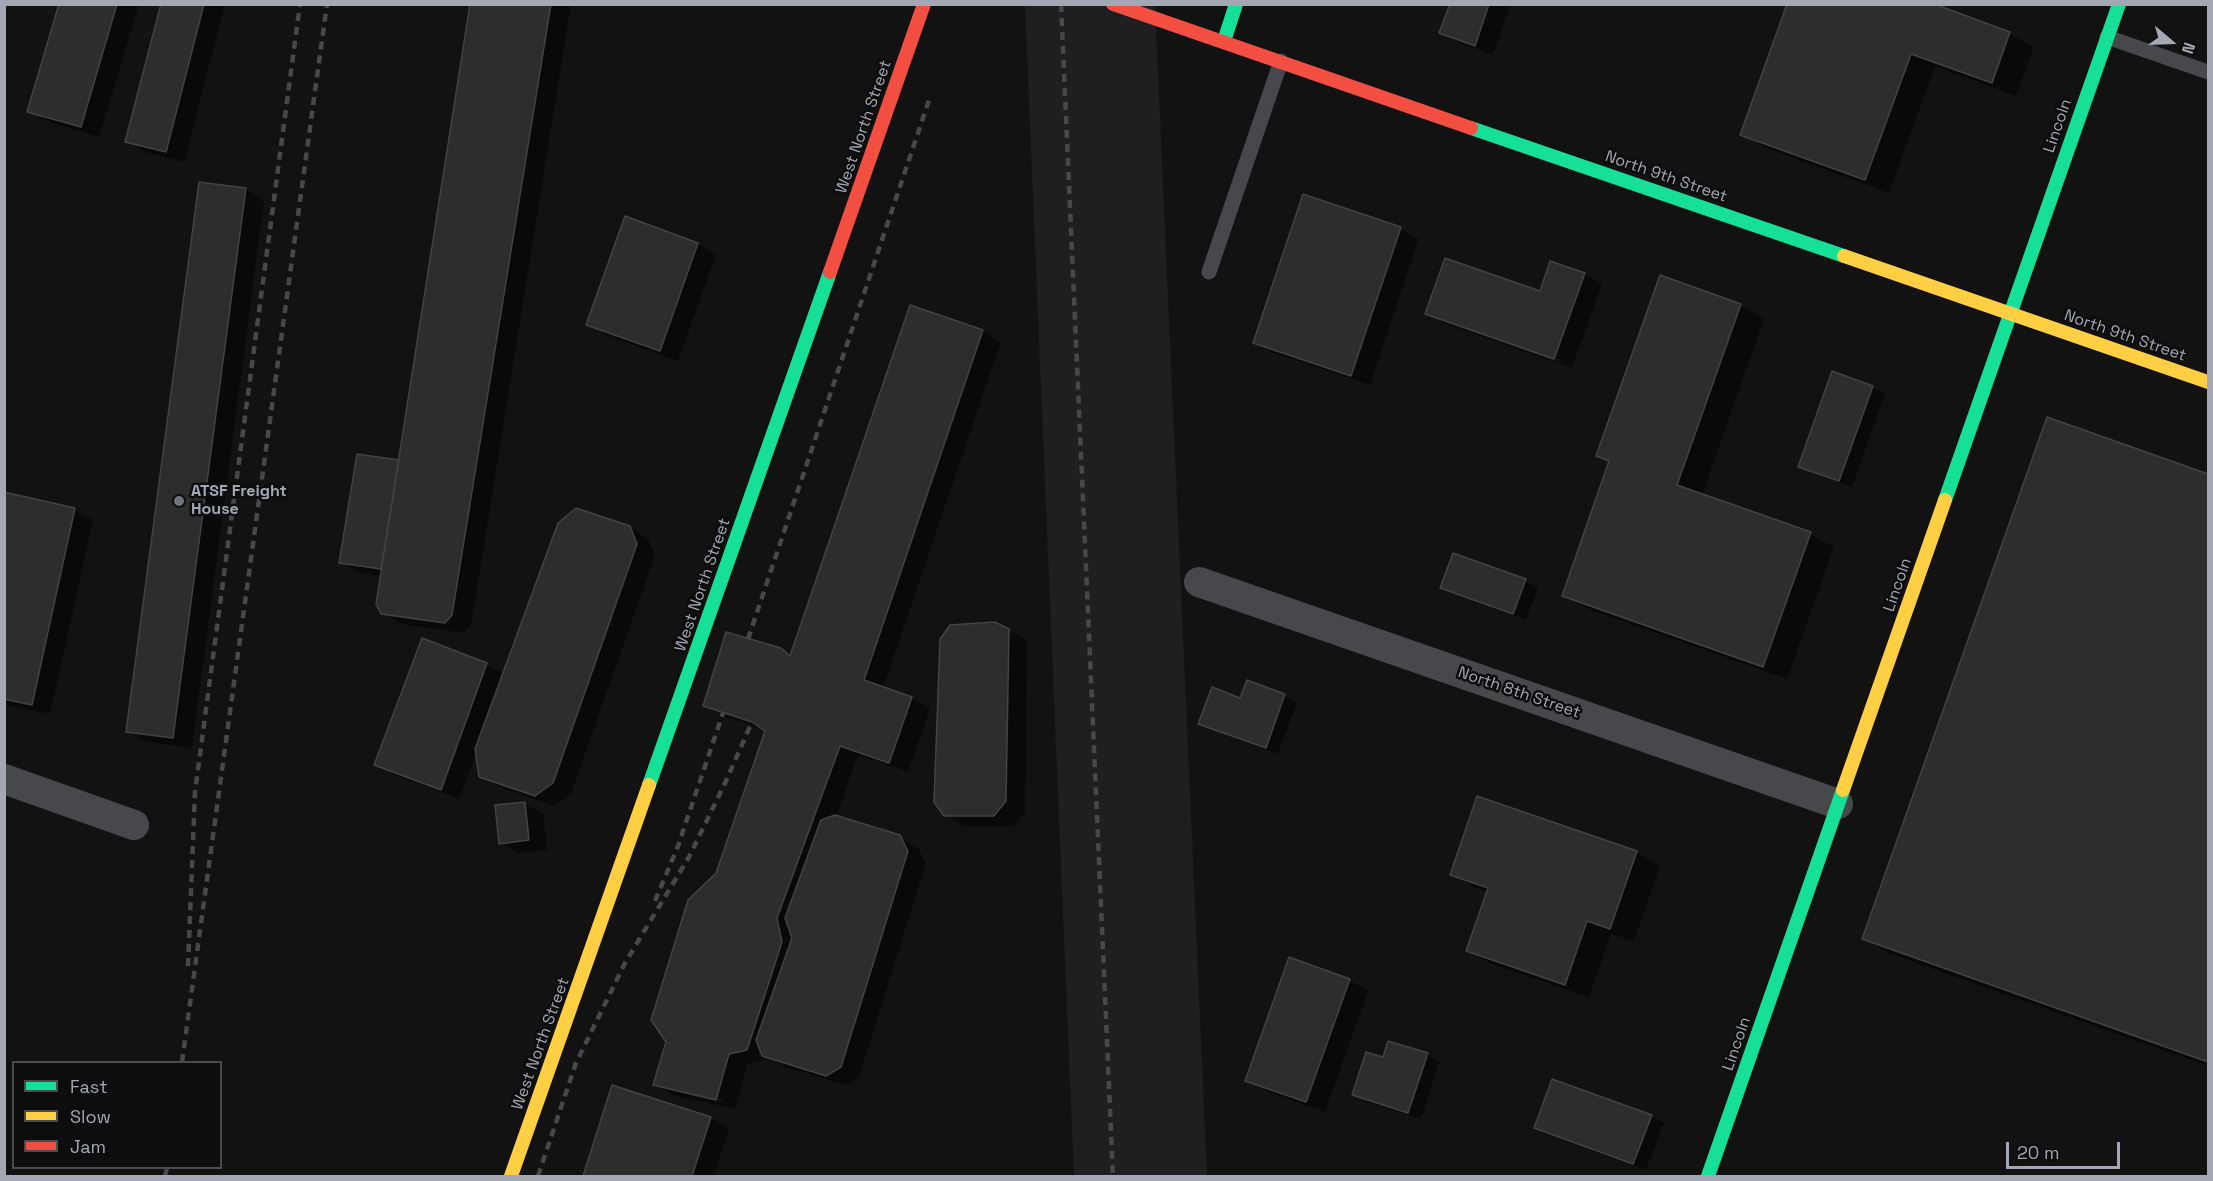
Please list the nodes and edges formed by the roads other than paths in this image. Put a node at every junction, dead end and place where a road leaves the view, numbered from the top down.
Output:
1 (924, 4) edge
2 (1113, 4) edge
3 (1236, 4) edge
4 (2119, 4) edge
5 (2107, 37) junction
6 (1224, 41) junction
7 (1281, 61) junction
8 (2208, 72) edge
9 (1209, 272) dead end
10 (2010, 314) junction
11 (2208, 382) edge
12 (1199, 582) dead end
13 (4, 779) edge
14 (1839, 804) junction
15 (134, 825) dead end
16 (511, 1176) edge
17 (1708, 1176) edge

1 - 16 street, West North Street
2 - 6 street, North 9th Street
3 - 6 street
4 - 5 street, Lincoln
5 - 8 lane
5 - 10 street, Lincoln
6 - 7 street, North 9th Street
7 - 9 lane
7 - 10 street, North 9th Street
10 - 11 street, North 9th Street
10 - 14 street, Lincoln
12 - 14 street, North 8th Street
13 - 15 street
14 - 17 street, Lincoln

